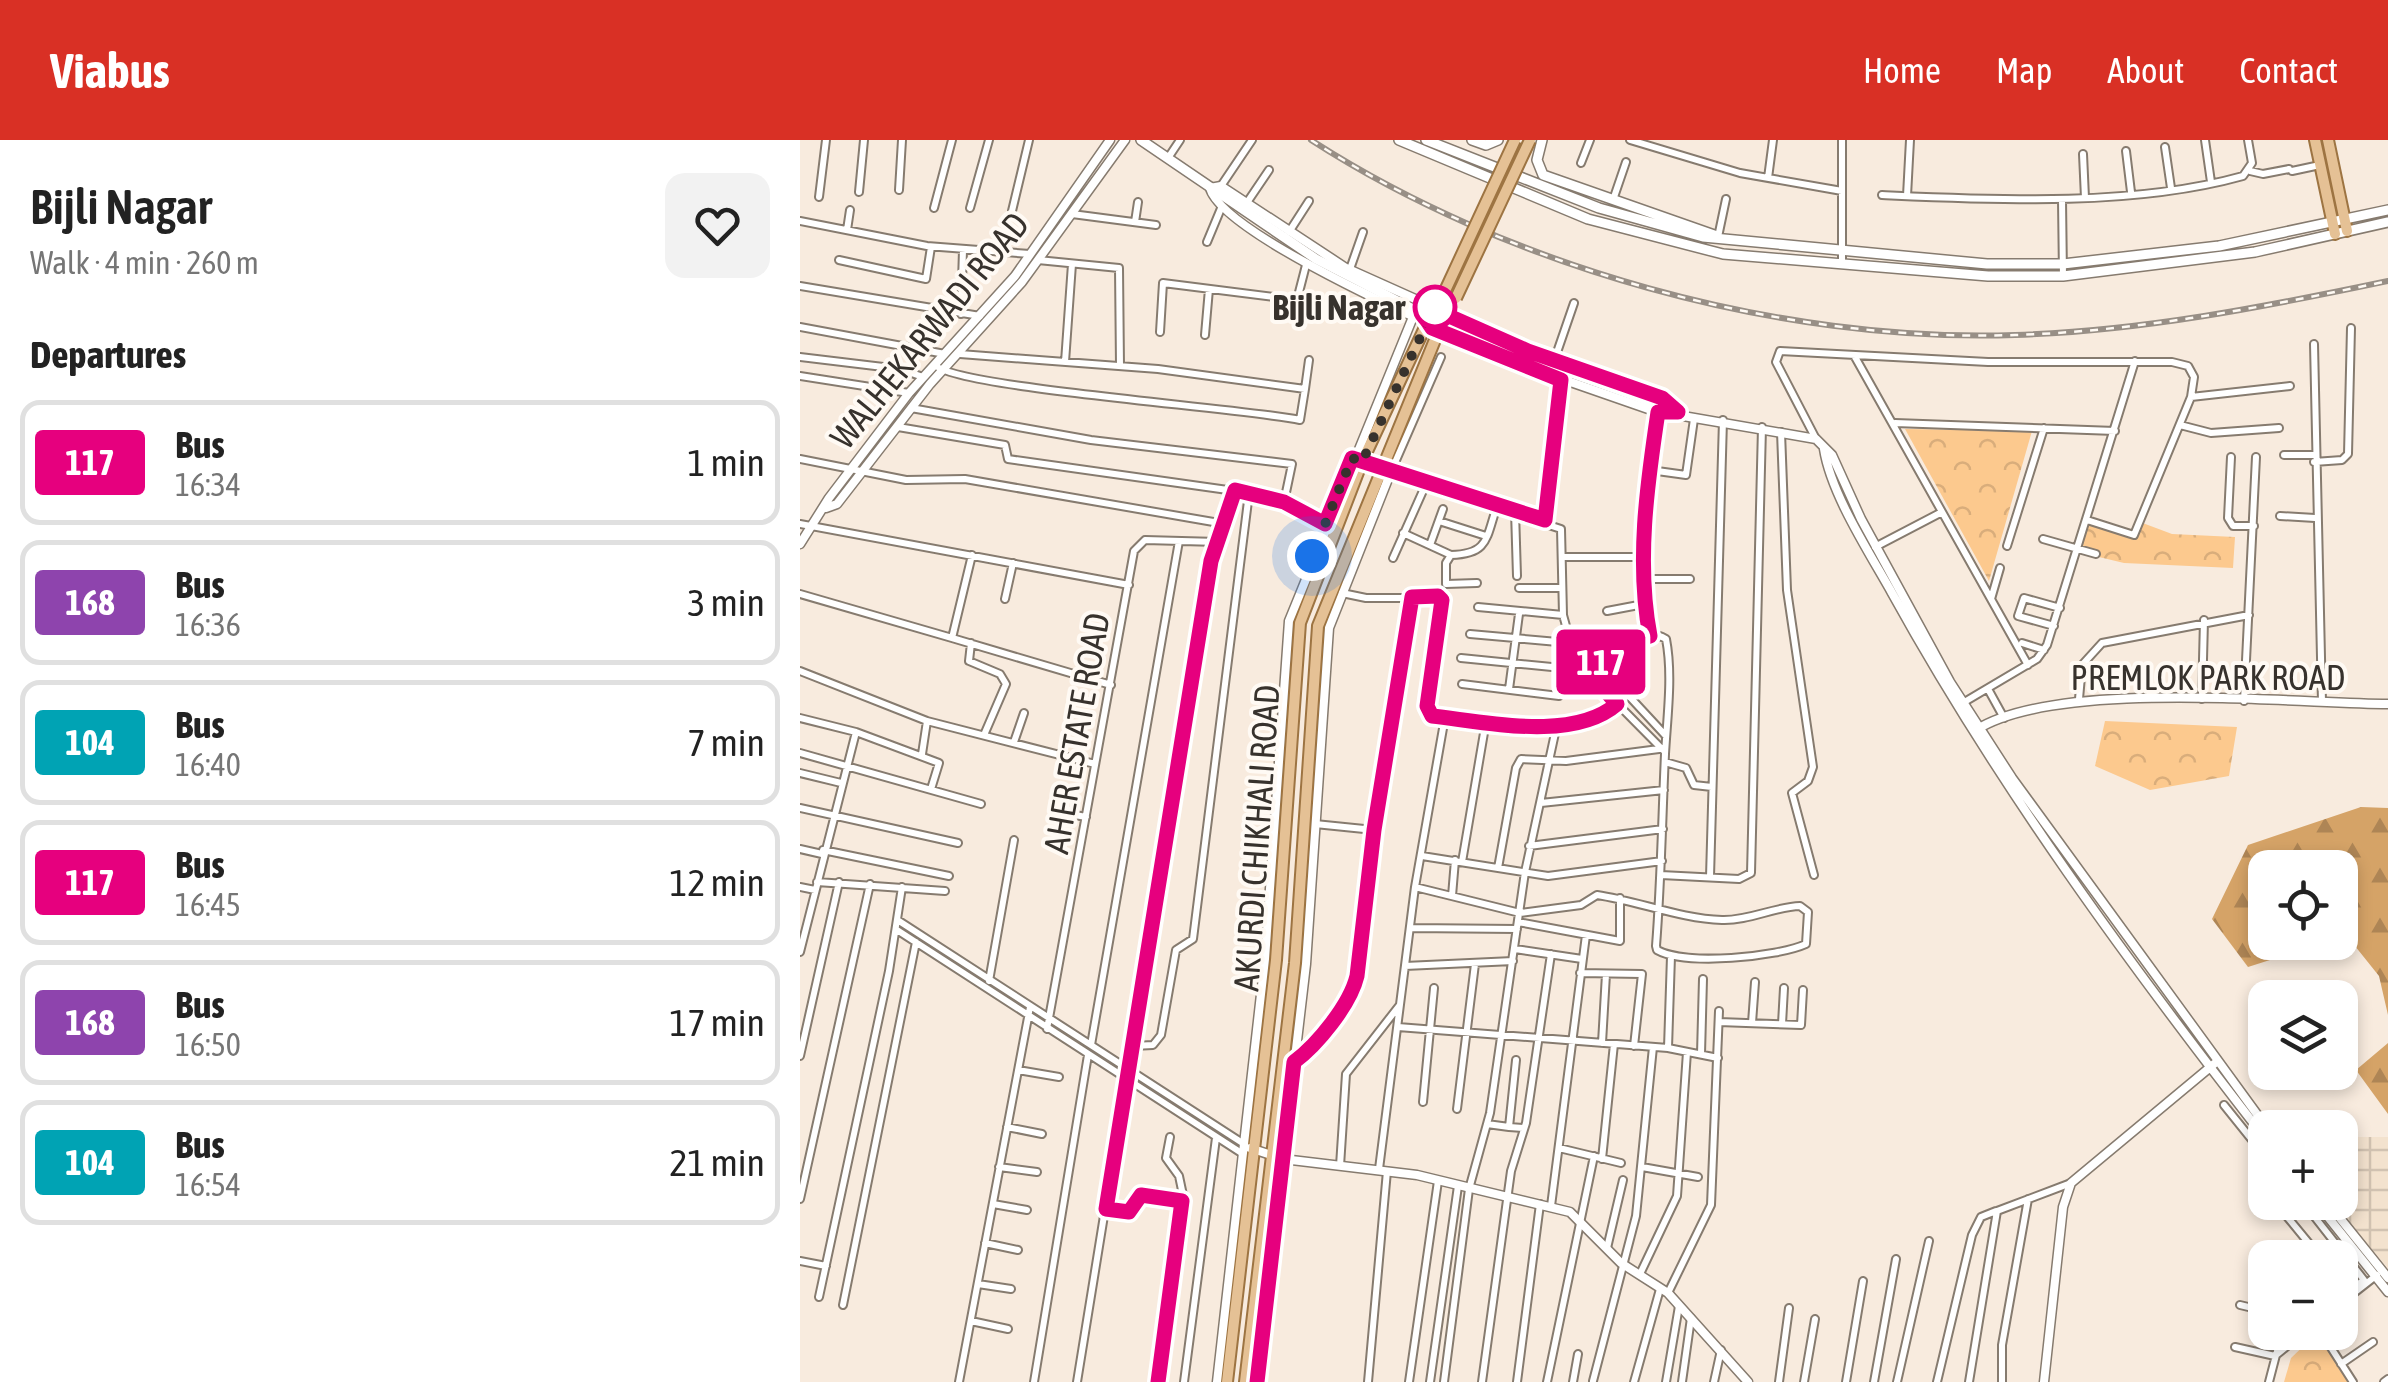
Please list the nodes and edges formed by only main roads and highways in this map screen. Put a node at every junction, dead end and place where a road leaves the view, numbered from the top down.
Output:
1 (1142, 140) edge
2 (1399, 140) edge
3 (1426, 140) edge
4 (1472, 140) edge
5 (1498, 140) edge
6 (1515, 140) edge
7 (1530, 140) edge
8 (1542, 140) edge
9 (2315, 140) edge
10 (2328, 140) edge
11 (2388, 210) edge
12 (2388, 222) edge
13 (2340, 227) junction
14 (1704, 237) junction
15 (1721, 238) junction
16 (1702, 251) junction
17 (1435, 307) junction
18 (1413, 313) tunnel mouth
19 (1449, 316) junction
20 (1427, 323) junction
21 (1439, 330) junction
22 (1459, 330) tunnel mouth
23 (1678, 412) road end
24 (1228, 1382) edge
25 (1246, 1382) edge

1 - 18 main road
2 - 16 main road
3 - 14 main road
4 - 5 main road
6 - 17 main road, bridge
7 - 19 main road, bridge
8 - 15 main road
9 - 13 main road
10 - 13 main road
11 - 13 main road
12 - 13 main road
13 - 15 main road
13 - 16 main road
14 - 15 main road
14 - 16 main road
17 - 19 main road
17 - 20 main road
19 - 21 main road
20 - 21 main road
20 - 24 main road, AKURDI CHIKHALI ROAD
21 - 25 main road, AKURDI CHIKHALI ROAD
22 - 23 main road

